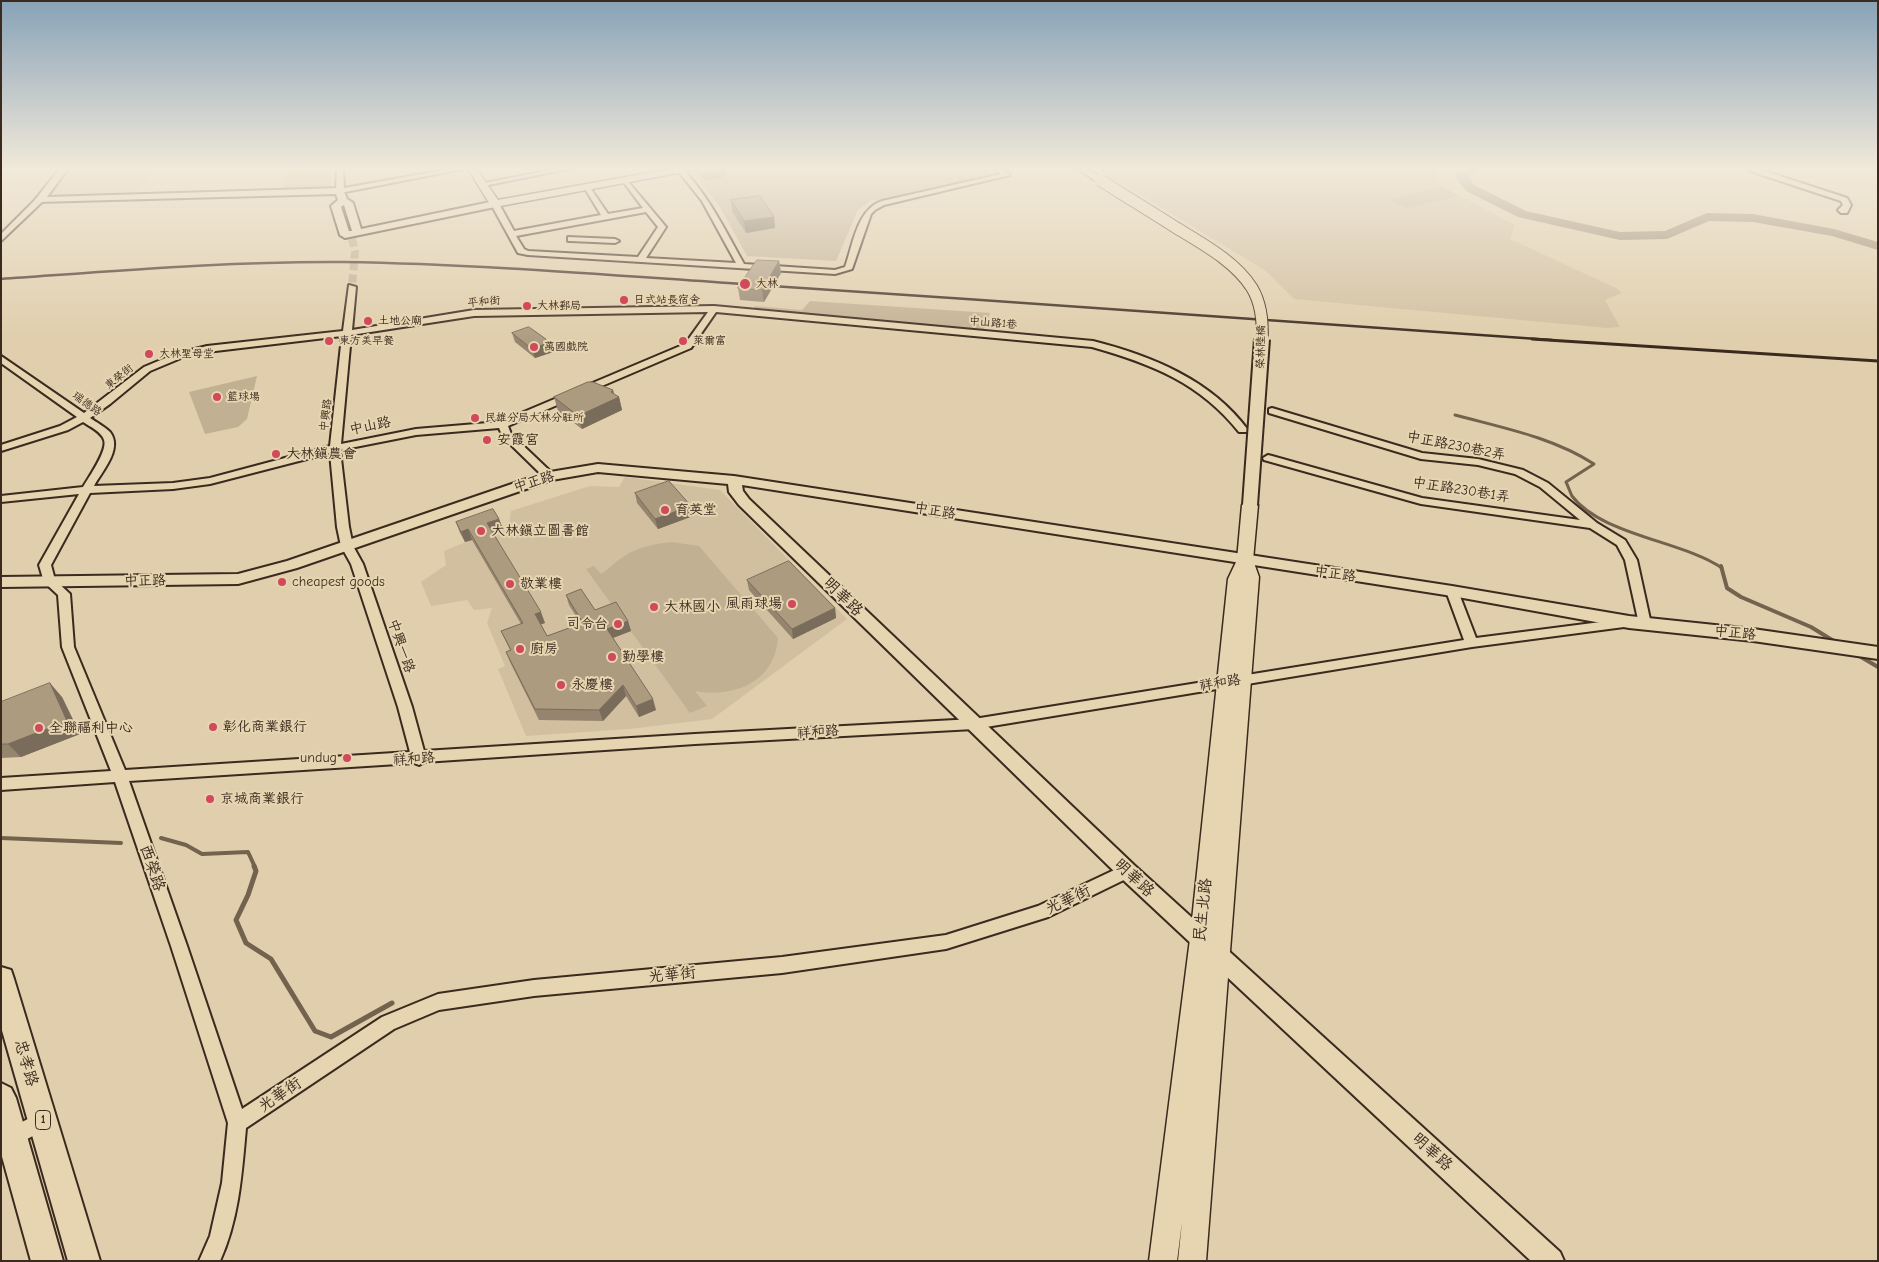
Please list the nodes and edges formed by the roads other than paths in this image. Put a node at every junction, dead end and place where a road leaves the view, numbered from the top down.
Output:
1 (14, 226) edge
2 (342, 226) edge
3 (355, 226) edge
4 (387, 226) edge
5 (507, 226) edge
6 (554, 226) edge
7 (565, 226) edge
8 (661, 226) edge
9 (719, 226) edge
10 (863, 226) edge
11 (1172, 226) edge
12 (357, 232) junction
13 (620, 232) dead end
14 (512, 234) junction
15 (1, 239) edge
16 (571, 239) junction
17 (614, 241) junction
18 (558, 256) junction
19 (603, 259) junction
20 (640, 261) junction
21 (741, 266) junction
22 (352, 288) tunnel mouth
23 (714, 310) junction
24 (347, 333) junction
25 (1, 359) edge
26 (1272, 411) dead end
27 (85, 417) junction
28 (502, 425) junction
29 (1243, 430) dead end
30 (1, 448) edge
31 (335, 448) junction
32 (1268, 458) dead end
33 (549, 476) junction
34 (734, 480) junction
35 (86, 490) junction
36 (1, 499) edge
37 (1250, 505) joint
38 (1594, 525) junction
39 (347, 546) junction
40 (1245, 560) junction
41 (1, 582) edge
42 (50, 582) junction
43 (1452, 591) junction
44 (1637, 623) junction
45 (1472, 643) junction
46 (1878, 652) edge
47 (1234, 681) junction
48 (974, 724) junction
49 (419, 759) junction
50 (120, 776) junction
51 (1, 784) edge
52 (1127, 871) junction
53 (1200, 939) junction
54 (1219, 957) junction
55 (1, 979) edge
56 (1, 1098) edge
57 (43, 1120) junction
58 (237, 1123) junction
59 (7, 1141) edge
60 (220, 1238) junction
61 (47, 1261) edge
62 (84, 1261) edge
63 (209, 1261) edge
64 (218, 1261) edge
65 (1163, 1261) edge
66 (1192, 1261) edge
67 (1551, 1261) edge

1 - 15 street
2 - 12 street
3 - 12 street
4 - 12 street
5 - 14 street
6 - 14 street
7 - 16 street
8 - 20 street
9 - 21 street
10 - 21 street
11 - 37 main road, 榮林陸橋, bridge
13 - 17 street
14 - 18 street
16 - 17 street
16 - 18 street
17 - 19 street
18 - 19 street
19 - 20 street
20 - 21 street
22 - 24 street, 中興路
23 - 24 street, 平和街
23 - 28 street, 中山路
23 - 29 street, 中山路1巷
24 - 27 street, 東榮街
24 - 31 street, 中興路
25 - 27 street, 瑞德路
26 - 38 street, 中正路230巷2弄
27 - 30 street, 東榮街
27 - 35 street, 瑞德路
28 - 31 street, 中山路
28 - 33 street
31 - 35 street, 中山路
31 - 39 street, 中興路
32 - 38 street, 中正路230巷1弄
33 - 34 street, 中正路
33 - 39 street, 中正路
34 - 40 street, 中正路
34 - 48 street, 明華路
35 - 36 street, 中山路
35 - 42 street
37 - 40 main road, 民生北路
38 - 44 street, 中正路230巷2弄
39 - 42 street, 中正路
39 - 49 street, 中興一路
40 - 43 street, 中正路
40 - 47 main road, 民生北路
41 - 42 street, 中正路
42 - 50 street, 西榮路
43 - 44 street, 中正路
43 - 45 street
44 - 45 street, 祥和路
44 - 46 street, 中正路
45 - 47 street, 祥和路
47 - 48 street, 祥和路
47 - 53 main road, 民生北路
47 - 54 main road, 民生北路
48 - 49 street, 祥和路
48 - 52 street, 明華路
49 - 50 street, 祥和路
50 - 51 street, 祥和路
50 - 58 street, 西榮路
52 - 53 street, 明華路
52 - 58 street, 光華街
53 - 54 street, 明華路
53 - 65 main road, 民生北路
54 - 66 main road, 民生北路
54 - 67 street, 明華路
55 - 57 main road, 忠孝路 / 1
56 - 59 main road
57 - 59 street
57 - 62 main road, 忠孝路 / 1
58 - 60 street, 西榮路
59 - 61 main road
60 - 63 street, 西榮路
60 - 64 street

